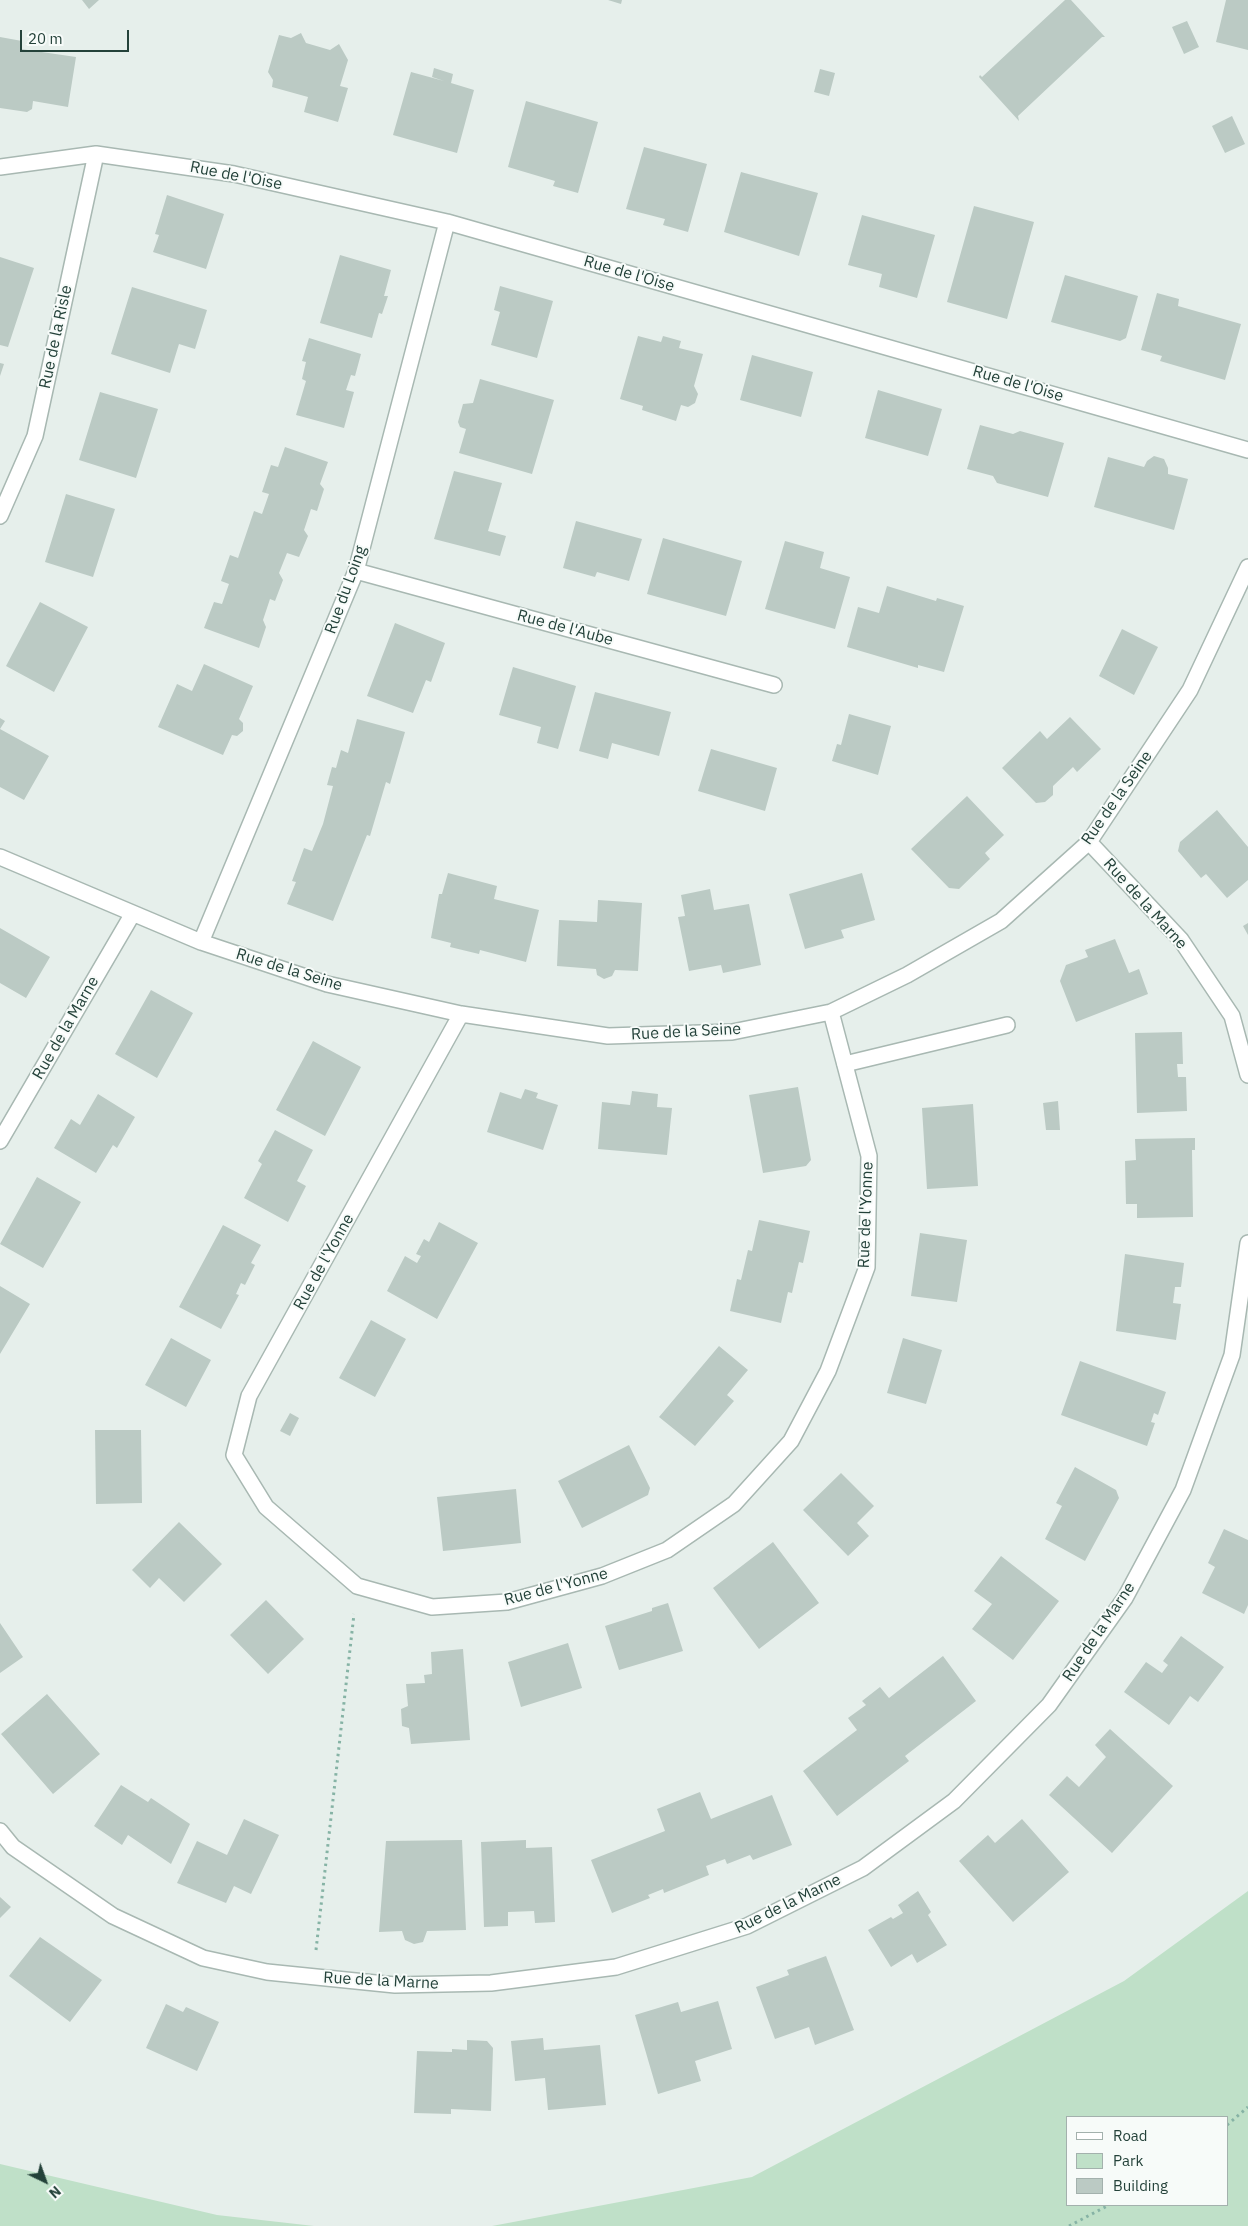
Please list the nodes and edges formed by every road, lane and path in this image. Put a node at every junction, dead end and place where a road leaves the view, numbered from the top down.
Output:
1 (96, 154) junction
2 (0, 167) edge
3 (447, 222) junction
4 (1248, 450) edge
5 (0, 516) edge
6 (1248, 567) edge
7 (356, 571) junction
8 (774, 685) dead end
9 (1089, 842) junction
10 (0, 857) edge
11 (132, 915) junction
12 (201, 942) junction
13 (831, 1012) junction
14 (462, 1014) junction
15 (1007, 1025) dead end
16 (845, 1064) junction
17 (1248, 1074) edge
18 (0, 1141) edge
19 (1248, 1243) edge
20 (357, 1586) junction
21 (0, 1831) edge
22 (313, 1978) junction
23 (1248, 2107) edge
24 (1228, 2124) edge
25 (1107, 2206) edge
26 (1069, 2226) edge

1 - 2 street, Rue de l'Oise
1 - 3 street, Rue de l'Oise
1 - 5 street, Rue de la Risle
3 - 4 street, Rue de l'Oise
3 - 7 street, Rue du Loing
6 - 9 street, Rue de la Seine
7 - 8 street, Rue de l'Aube
7 - 12 street, Rue du Loing
9 - 13 street, Rue de la Seine
9 - 17 street, Rue de la Marne
10 - 11 street, Rue de la Seine
11 - 12 street, Rue de la Seine
11 - 18 street, Rue de la Marne
12 - 14 street, Rue de la Seine
13 - 14 street, Rue de la Seine
13 - 16 street, Rue de l'Yonne
14 - 20 street, Rue de l'Yonne
15 - 16 street
16 - 20 street, Rue de l'Yonne
19 - 22 street, Rue de la Marne
20 - 22 path
21 - 22 street, Rue de la Marne
23 - 24 path
25 - 26 path

